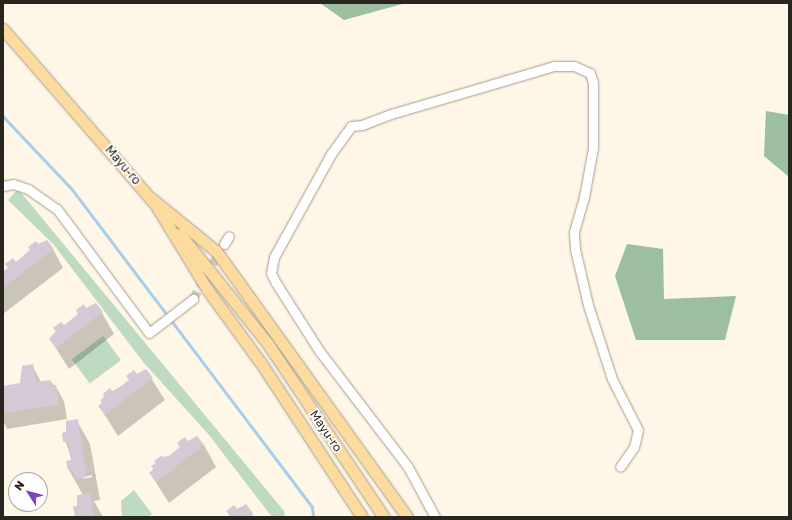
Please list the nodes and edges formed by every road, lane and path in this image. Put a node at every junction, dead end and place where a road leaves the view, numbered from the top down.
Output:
1 (3, 29) edge
2 (3, 186) edge
3 (152, 199) junction
4 (193, 299) tunnel mouth
5 (620, 467) dead end
6 (362, 517) edge
7 (384, 517) edge
8 (407, 517) edge
9 (435, 517) edge

1 - 3 main road, Mayu-ro
2 - 4 street
3 - 6 main road
3 - 7 main road, Mayu-ro
3 - 8 main road
5 - 9 street

